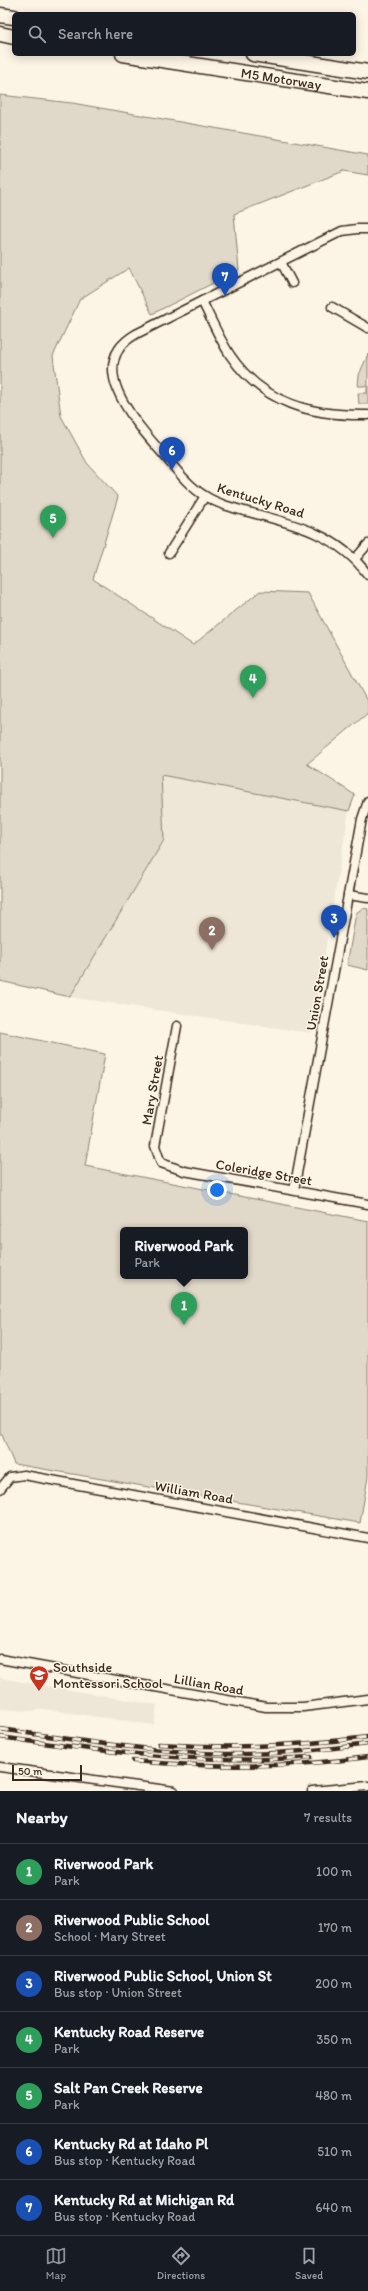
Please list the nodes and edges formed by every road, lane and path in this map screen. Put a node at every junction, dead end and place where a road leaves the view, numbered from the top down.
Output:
1 (0, 15) edge
2 (12, 17) edge
3 (0, 34) edge
4 (12, 36) edge
5 (136, 56) edge
6 (266, 56) edge
7 (368, 72) edge
8 (368, 92) edge
9 (368, 229) edge
10 (281, 262) junction
11 (292, 283) dead end
12 (202, 301) junction
13 (332, 307) dead end
14 (368, 328) edge
15 (368, 415) edge
16 (205, 496) junction
17 (368, 544) edge
18 (169, 553) dead end
19 (355, 559) junction
20 (368, 575) edge
21 (368, 801) edge
22 (348, 895) junction
23 (368, 898) edge
24 (177, 1026) dead end
25 (158, 1158) joint
26 (294, 1190) junction
27 (368, 1204) edge
28 (0, 1489) edge
29 (368, 1538) edge
30 (0, 1659) edge
31 (368, 1700) edge
32 (0, 1767) edge
33 (368, 1786) edge
34 (174, 1791) edge
35 (312, 1791) edge

1 - 2 highway
3 - 4 highway
5 - 8 highway, M5 Motorway
6 - 7 highway, M5 Motorway
9 - 10 street, Kentucky Road
10 - 11 street
10 - 12 street, Kentucky Road
12 - 15 street
12 - 16 street, Kentucky Road
13 - 14 street
16 - 18 street
16 - 19 street, Kentucky Road
17 - 19 street
19 - 20 street, Kentucky Road
21 - 22 street, Union Street
22 - 23 street
22 - 26 street, Union Street
24 - 25 street, Mary Street
25 - 26 street, Coleridge Street
26 - 27 street, Coleridge Street
28 - 29 street, William Road
30 - 31 street, Lillian Road
32 - 34 street
33 - 35 street

